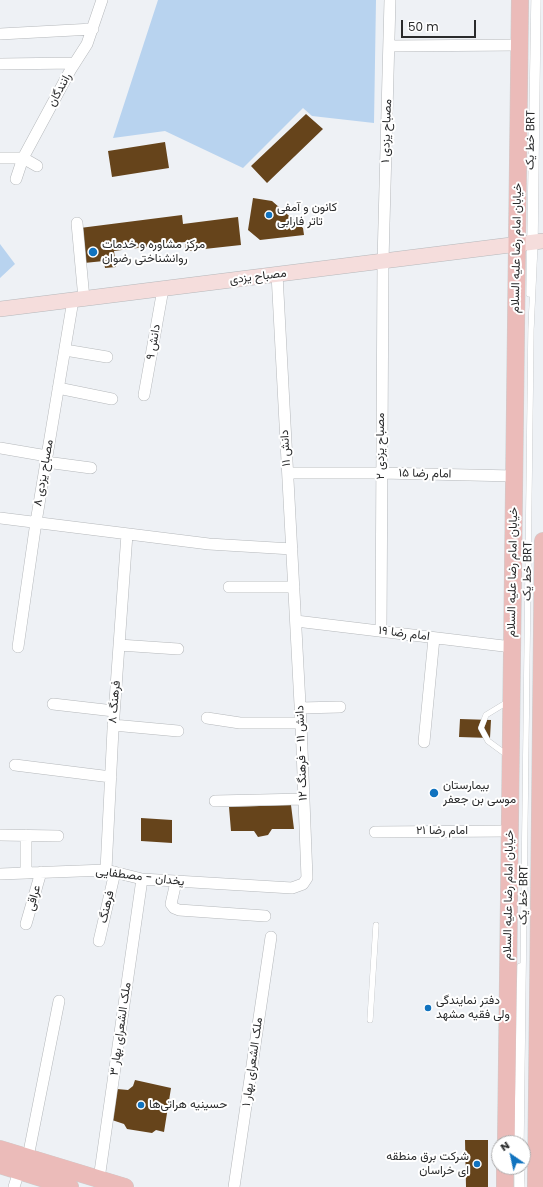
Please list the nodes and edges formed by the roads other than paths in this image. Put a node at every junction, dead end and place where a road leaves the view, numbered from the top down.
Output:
1 (102, 0) edge
2 (390, 0) edge
3 (520, 0) edge
4 (534, 0) edge
5 (538, 0) edge
6 (93, 29) junction
7 (0, 34) edge
8 (519, 45) junction
9 (390, 46) junction
10 (75, 63) junction
11 (1, 64) dead end
12 (0, 158) edge
13 (23, 158) junction
14 (37, 166) dead end
15 (16, 179) dead end
16 (77, 223) dead end
17 (531, 243) edge
18 (383, 261) junction
19 (277, 274) junction
20 (163, 289) junction
21 (79, 299) junction
22 (0, 309) edge
23 (65, 350) junction
24 (107, 357) dead end
25 (58, 388) junction
26 (144, 395) dead end
27 (112, 399) dead end
28 (0, 448) edge
29 (46, 459) junction
30 (91, 468) dead end
31 (288, 473) junction
32 (381, 473) junction
33 (514, 476) junction
34 (0, 518) edge
35 (36, 522) junction
36 (127, 534) junction
37 (543, 541) edge
38 (292, 550) junction
39 (229, 587) dead end
40 (294, 587) junction
41 (543, 601) edge
42 (296, 621) junction
43 (381, 631) junction
44 (434, 638) junction
45 (120, 645) junction
46 (18, 647) dead end
47 (512, 647) junction
48 (178, 649) dead end
49 (542, 689) edge
50 (511, 700) junction
51 (53, 704) dead end
52 (300, 708) junction
53 (340, 708) dead end
54 (114, 712) junction
55 (207, 718) dead end
56 (301, 723) junction
57 (113, 725) junction
58 (178, 731) dead end
59 (424, 742) dead end
60 (510, 757) junction
61 (15, 765) dead end
62 (111, 777) junction
63 (304, 799) junction
64 (215, 801) dead end
65 (510, 831) junction
66 (375, 832) dead end
67 (0, 835) edge
68 (26, 835) junction
69 (58, 836) dead end
70 (541, 852) edge
71 (110, 871) junction
72 (26, 872) junction
73 (41, 872) junction
74 (0, 874) edge
75 (142, 879) junction
76 (176, 882) junction
77 (303, 884) joint
78 (265, 916) dead end
79 (26, 924) dead end
80 (376, 925) dead end
81 (271, 937) dead end
82 (99, 941) dead end
83 (540, 988) edge
84 (59, 1002) dead end
85 (370, 1020) dead end
86 (540, 1072) edge
87 (506, 1135) edge
88 (517, 1135) edge
89 (522, 1135) edge
90 (0, 1149) edge
91 (0, 1165) edge
92 (20, 1172) edge
93 (505, 1175) edge
94 (517, 1175) edge
95 (521, 1175) edge
96 (99, 1179) junction
97 (70, 1187) edge
98 (125, 1187) edge
99 (234, 1187) edge
100 (505, 1187) edge
101 (517, 1187) edge
102 (522, 1187) edge
103 (536, 1187) edge

1 - 6 street, رانندگان
2 - 9 street, مصباح یزدی ۱
3 - 8 main road, خیابان امام رضا علیه السلام
4 - 17 lane, خط یک BRT
5 - 17 lane, خط یک BRT
6 - 7 street
6 - 10 street, رانندگان
8 - 9 street
8 - 17 main road, خیابان امام رضا علیه السلام
9 - 18 street, مصباح یزدی ۱
10 - 11 street
10 - 13 street, رانندگان
12 - 13 street
13 - 14 street
13 - 15 street, رانندگان
16 - 21 street, مصباح یزدی ۸
17 - 18 main road, مصباح یزدی
17 - 33 main road, خیابان امام رضا علیه السلام
17 - 88 lane, خط یک BRT
17 - 89 lane, خط یک BRT
18 - 19 main road, مصباح یزدی
18 - 32 street, مصباح یزدی ۲
19 - 20 main road, مصباح یزدی
19 - 31 street, دانش ۱۱
20 - 21 main road, مصباح یزدی
20 - 26 street, دانش ۹
21 - 22 main road, مصباح یزدی
21 - 23 street, مصباح یزدی ۸
23 - 24 street
23 - 25 street, مصباح یزدی ۸
25 - 27 street
25 - 29 street, مصباح یزدی ۸
28 - 29 street
29 - 30 street
29 - 35 street, مصباح یزدی ۸
31 - 32 street, امام رضا ۱۵
31 - 38 street, دانش ۱۱
32 - 33 street, امام رضا ۱۵
32 - 43 street, مصباح یزدی ۲
33 - 47 main road, خیابان امام رضا علیه السلام
34 - 35 street
35 - 36 street
35 - 46 street, مصباح یزدی ۸
36 - 38 street
36 - 45 street, فرهنگ ۸
37 - 41 main road
38 - 40 street, دانش ۱۱
39 - 40 street
40 - 42 street, دانش ۱۱
41 - 49 main road
42 - 43 street, امام رضا ۱۹
42 - 52 street, دانش ۱۱ - فرهنگ ۱۲
43 - 44 street, امام رضا ۱۹
44 - 47 street, امام رضا ۱۹
44 - 59 street
45 - 48 street
45 - 54 street, فرهنگ ۸
47 - 50 main road, خیابان امام رضا علیه السلام
49 - 70 main road
50 - 60 main road, خیابان امام رضا علیه السلام
50 - 60 lane
51 - 54 street
52 - 53 street
52 - 56 street, دانش ۱۱ - فرهنگ ۱۲
54 - 57 street, فرهنگ ۸
55 - 56 street
56 - 63 street, دانش ۱۱ - فرهنگ ۱۲
57 - 58 street
57 - 62 street, فرهنگ ۸
60 - 65 main road, خیابان امام رضا علیه السلام
61 - 62 street
62 - 71 street, فرهنگ ۸
63 - 64 street
63 - 77 street, دانش ۱۱ - فرهنگ ۱۲
65 - 66 street, امام رضا ۲۱
65 - 87 main road, خیابان امام رضا علیه السلام
67 - 68 street
68 - 69 street
68 - 72 street
70 - 83 main road
71 - 73 street, یخدان - مصطفایی
71 - 75 street, یخدان - مصطفایی
71 - 82 street, فرهنگ
72 - 73 street, یخدان - مصطفایی
72 - 74 street, یخدان - مصطفایی
73 - 79 street, عراقی
75 - 76 street, یخدان - مصطفایی
75 - 96 street, ملک الشعرای بهار ۳
76 - 77 street, یخدان - مصطفایی
76 - 78 street
80 - 85 lane
81 - 99 street, ملک الشعرای بهار ۱
83 - 86 main road
84 - 92 street
86 - 103 main road
90 - 92 main road
91 - 92 main road
92 - 96 main road
92 - 97 main road
93 - 100 main road
94 - 101 lane
95 - 102 lane
96 - 98 main road

